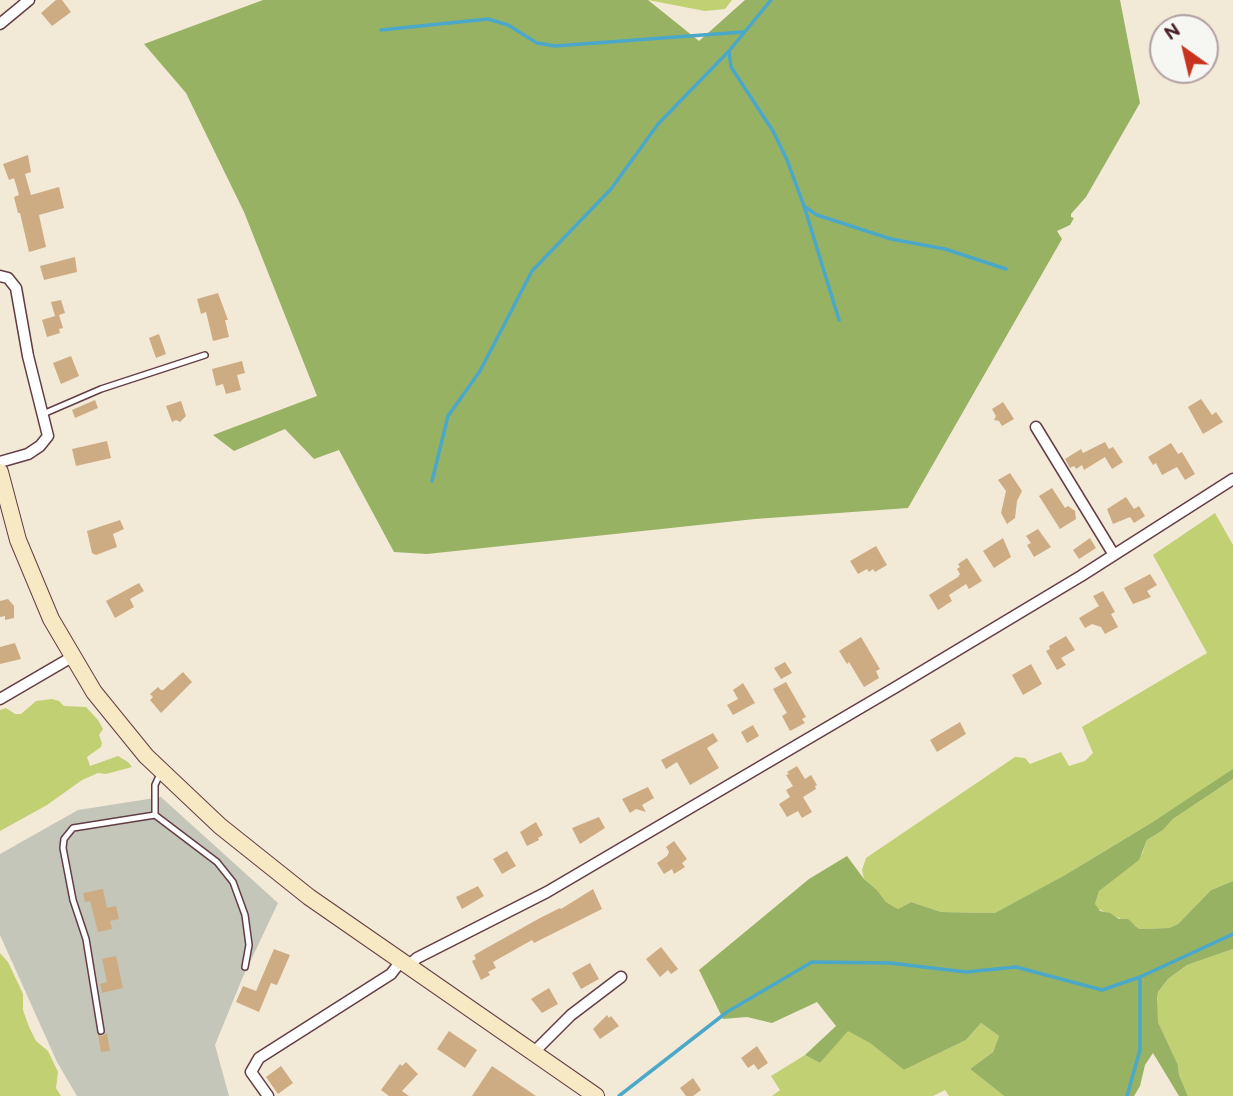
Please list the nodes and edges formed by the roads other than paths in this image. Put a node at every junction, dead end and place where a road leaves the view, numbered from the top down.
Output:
1 (29, 0) edge
2 (0, 24) edge
3 (0, 276) edge
4 (205, 355) dead end
5 (43, 414) junction
6 (1036, 427) dead end
7 (0, 462) edge
8 (0, 472) edge
9 (1233, 479) edge
10 (1114, 555) junction
11 (72, 657) junction
12 (0, 699) edge
13 (161, 771) junction
14 (156, 815) junction
15 (404, 964) junction
16 (245, 967) dead end
17 (621, 977) dead end
18 (102, 1031) dead end
19 (533, 1053) junction
20 (268, 1096) edge
21 (596, 1096) edge

1 - 2 street
3 - 5 street
4 - 5 lane
5 - 7 street
6 - 10 street
8 - 11 street
9 - 10 street
10 - 15 street
11 - 12 street
11 - 13 street
13 - 14 lane
13 - 15 street
14 - 16 lane
14 - 18 lane
15 - 19 street
15 - 20 street
17 - 19 street
19 - 21 street

